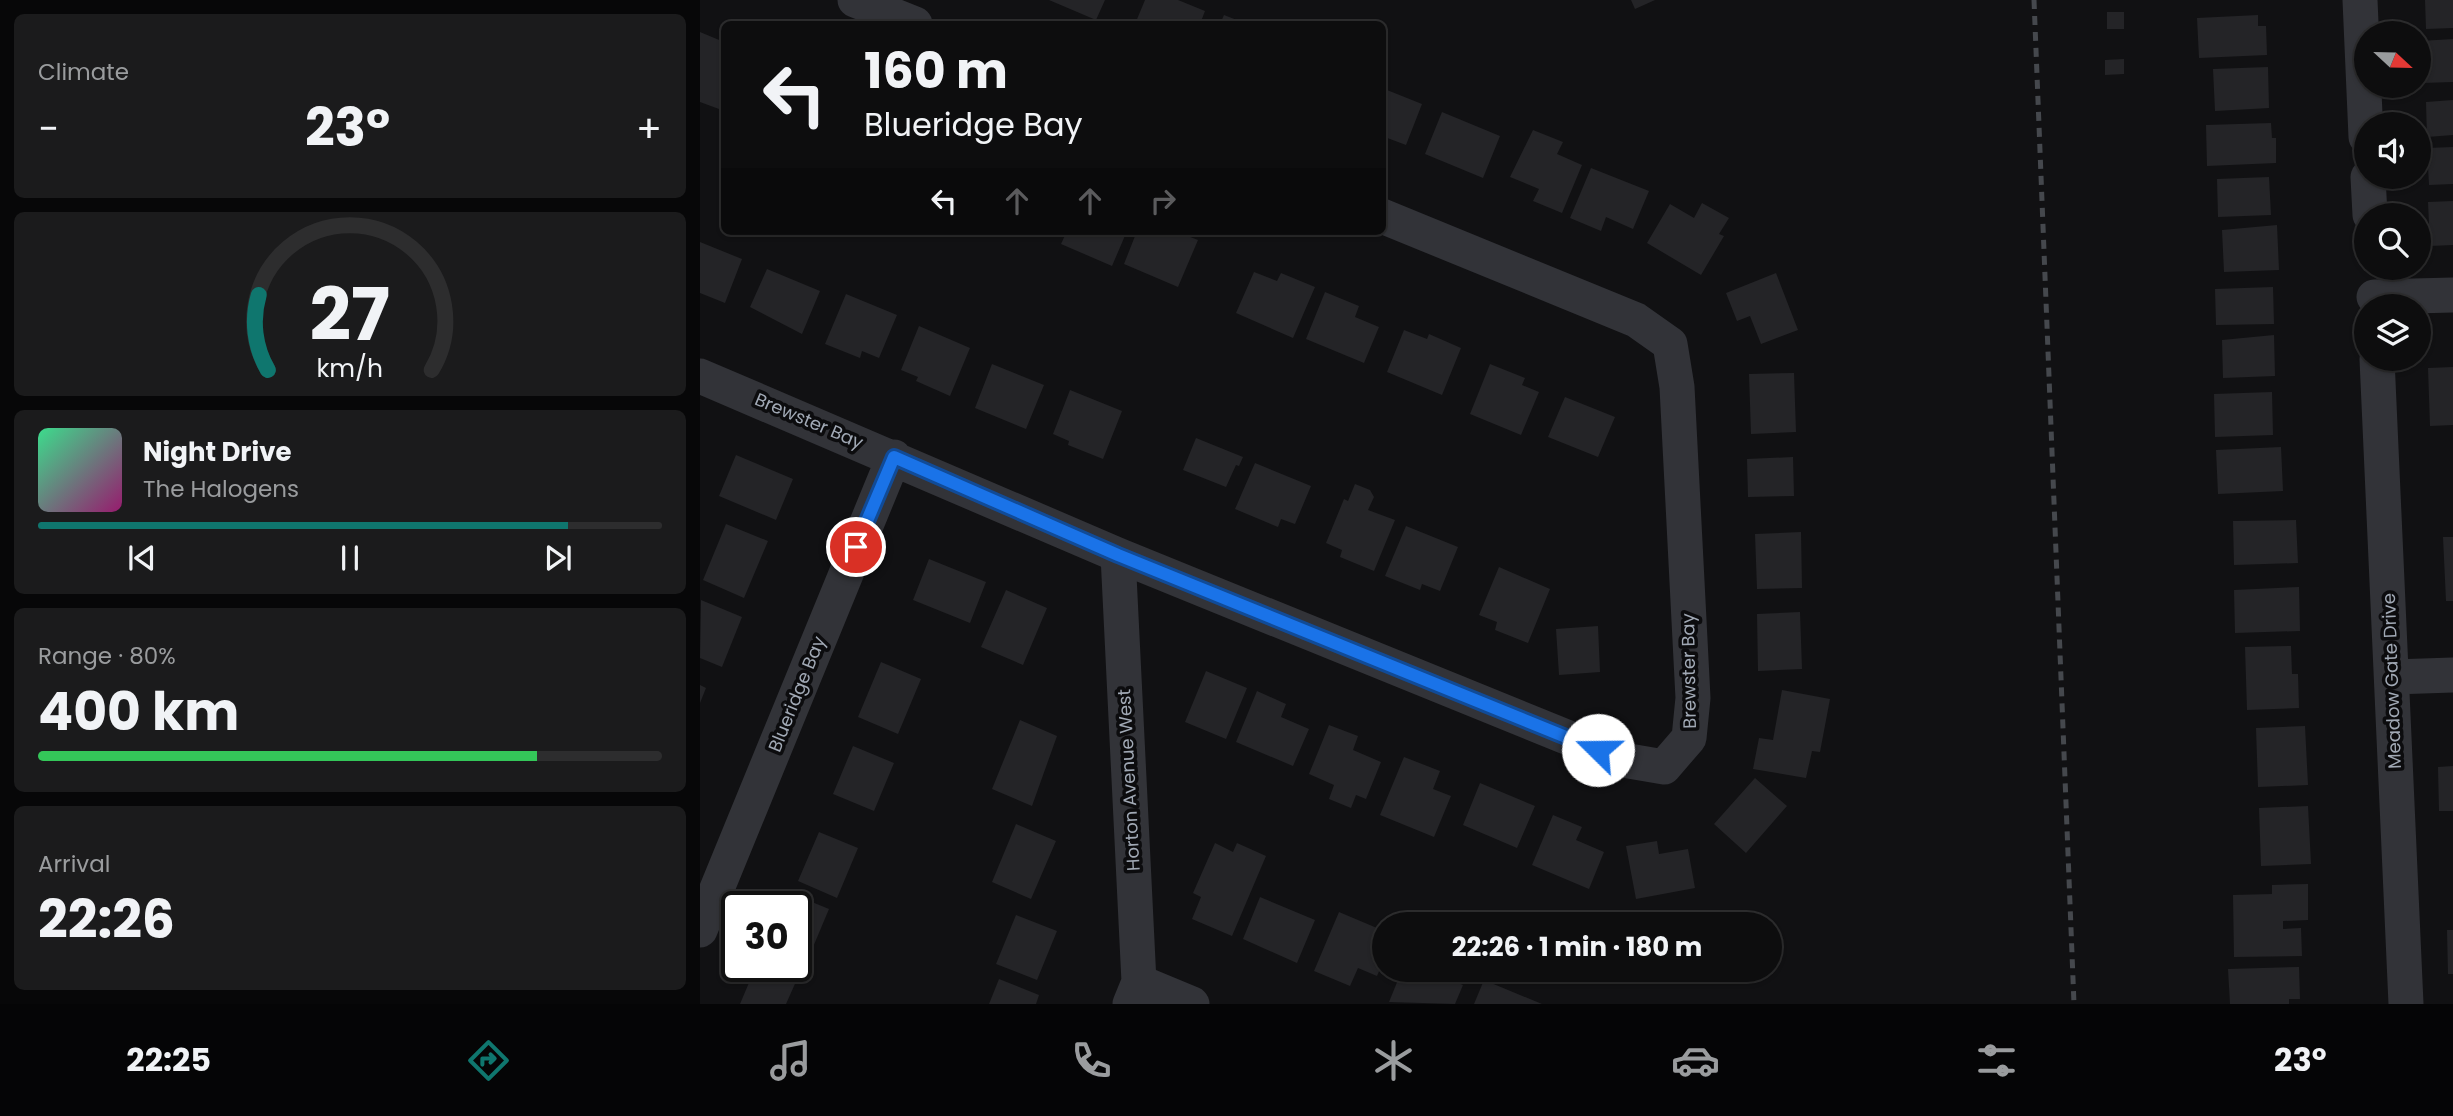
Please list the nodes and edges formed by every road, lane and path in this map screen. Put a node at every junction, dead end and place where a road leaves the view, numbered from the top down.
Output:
1 (855, 0) edge
2 (2360, 0) edge
3 (908, 21) edge
4 (2365, 112) edge
5 (1386, 218) edge
6 (2373, 290) edge
7 (2453, 295) edge
8 (2378, 371) edge
9 (700, 376) edge
10 (894, 457) junction
11 (1118, 555) junction
12 (2453, 675) edge
13 (2393, 677) junction
14 (700, 930) edge
15 (1135, 993) edge
16 (1192, 1004) edge
17 (2406, 1004) edge

1 - 3 street
2 - 4 street
5 - 11 street, Brewster Bay
6 - 7 street
8 - 13 street, Meadow Gate Drive
9 - 10 street, Brewster Bay
10 - 11 street, Brewster Bay
10 - 14 street, Blueridge Bay
11 - 15 street, Horton Avenue West
12 - 13 street
13 - 17 street, Meadow Gate Drive
15 - 16 street

